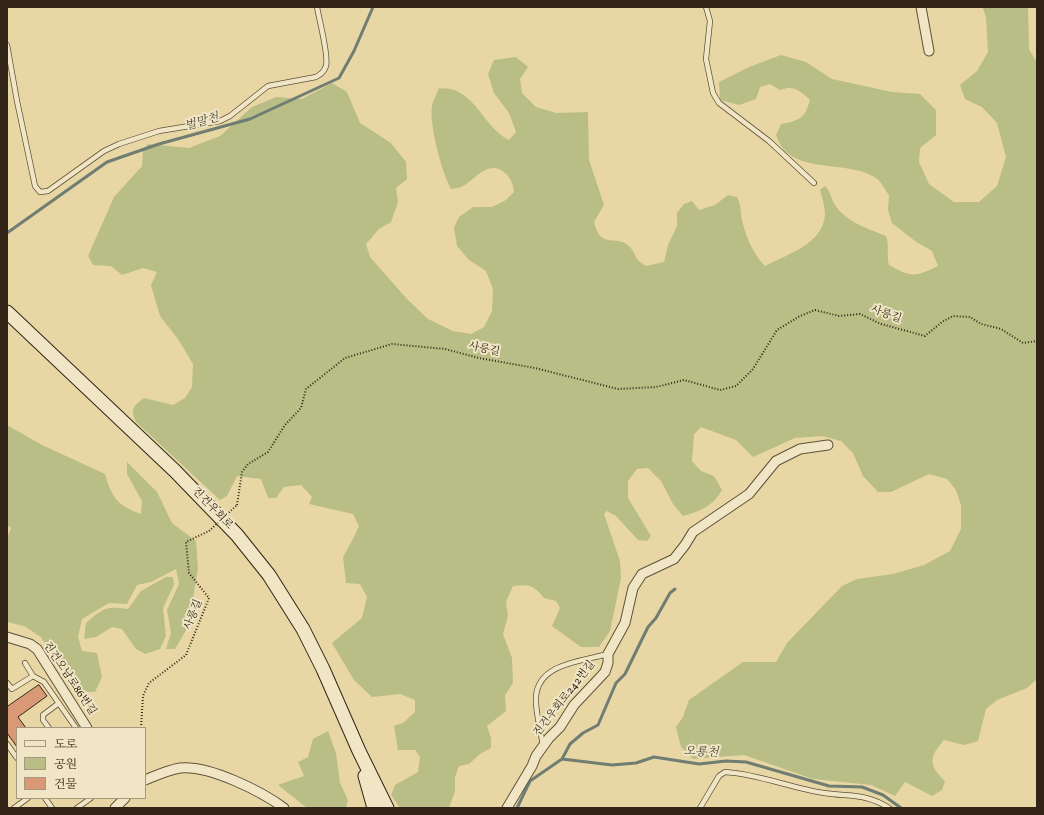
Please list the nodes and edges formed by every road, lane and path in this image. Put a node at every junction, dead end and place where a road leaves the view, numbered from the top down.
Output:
1 (317, 7) edge
2 (706, 7) edge
3 (922, 7) edge
4 (7, 44) edge
5 (929, 51) dead end
6 (814, 183) dead end
7 (7, 312) edge
8 (1037, 341) edge
9 (828, 445) dead end
10 (7, 637) edge
11 (608, 654) junction
12 (25, 663) dead end
13 (33, 676) junction
14 (7, 683) edge
15 (59, 703) junction
16 (48, 727) edge
17 (75, 727) edge
18 (86, 727) edge
19 (141, 727) edge
20 (7, 744) edge
21 (543, 747) junction
22 (359, 751) junction
23 (16, 757) edge
24 (146, 780) edge
25 (369, 793) junction
26 (27, 799) edge
27 (46, 799) edge
28 (90, 799) edge
29 (124, 799) edge
30 (14, 808) edge
31 (52, 808) edge
32 (77, 808) edge
33 (115, 808) edge
34 (284, 808) edge
35 (367, 808) edge
36 (374, 808) edge
37 (387, 808) edge
38 (507, 808) edge
39 (700, 808) edge
40 (889, 808) edge

1 - 4 lane
2 - 6 lane
3 - 5 street
7 - 22 main road, 진건우회로
8 - 19 path, 사릉길, bridge
9 - 11 street, 진건우회로242번길
10 - 18 street, 진건오남로86번길
11 - 21 street, 진건우회로242번길
11 - 21 lane
12 - 13 lane
13 - 14 lane
13 - 15 lane
15 - 16 lane
15 - 17 lane
20 - 23 lane
21 - 38 street, 진건우회로242번길
22 - 25 main road, 진건우회로
22 - 37 main road, 진건우회로
24 - 34 street
25 - 35 main road
25 - 36 main road, 진건우회로
26 - 30 lane
27 - 31 lane
28 - 32 lane
29 - 33 street
39 - 40 lane

